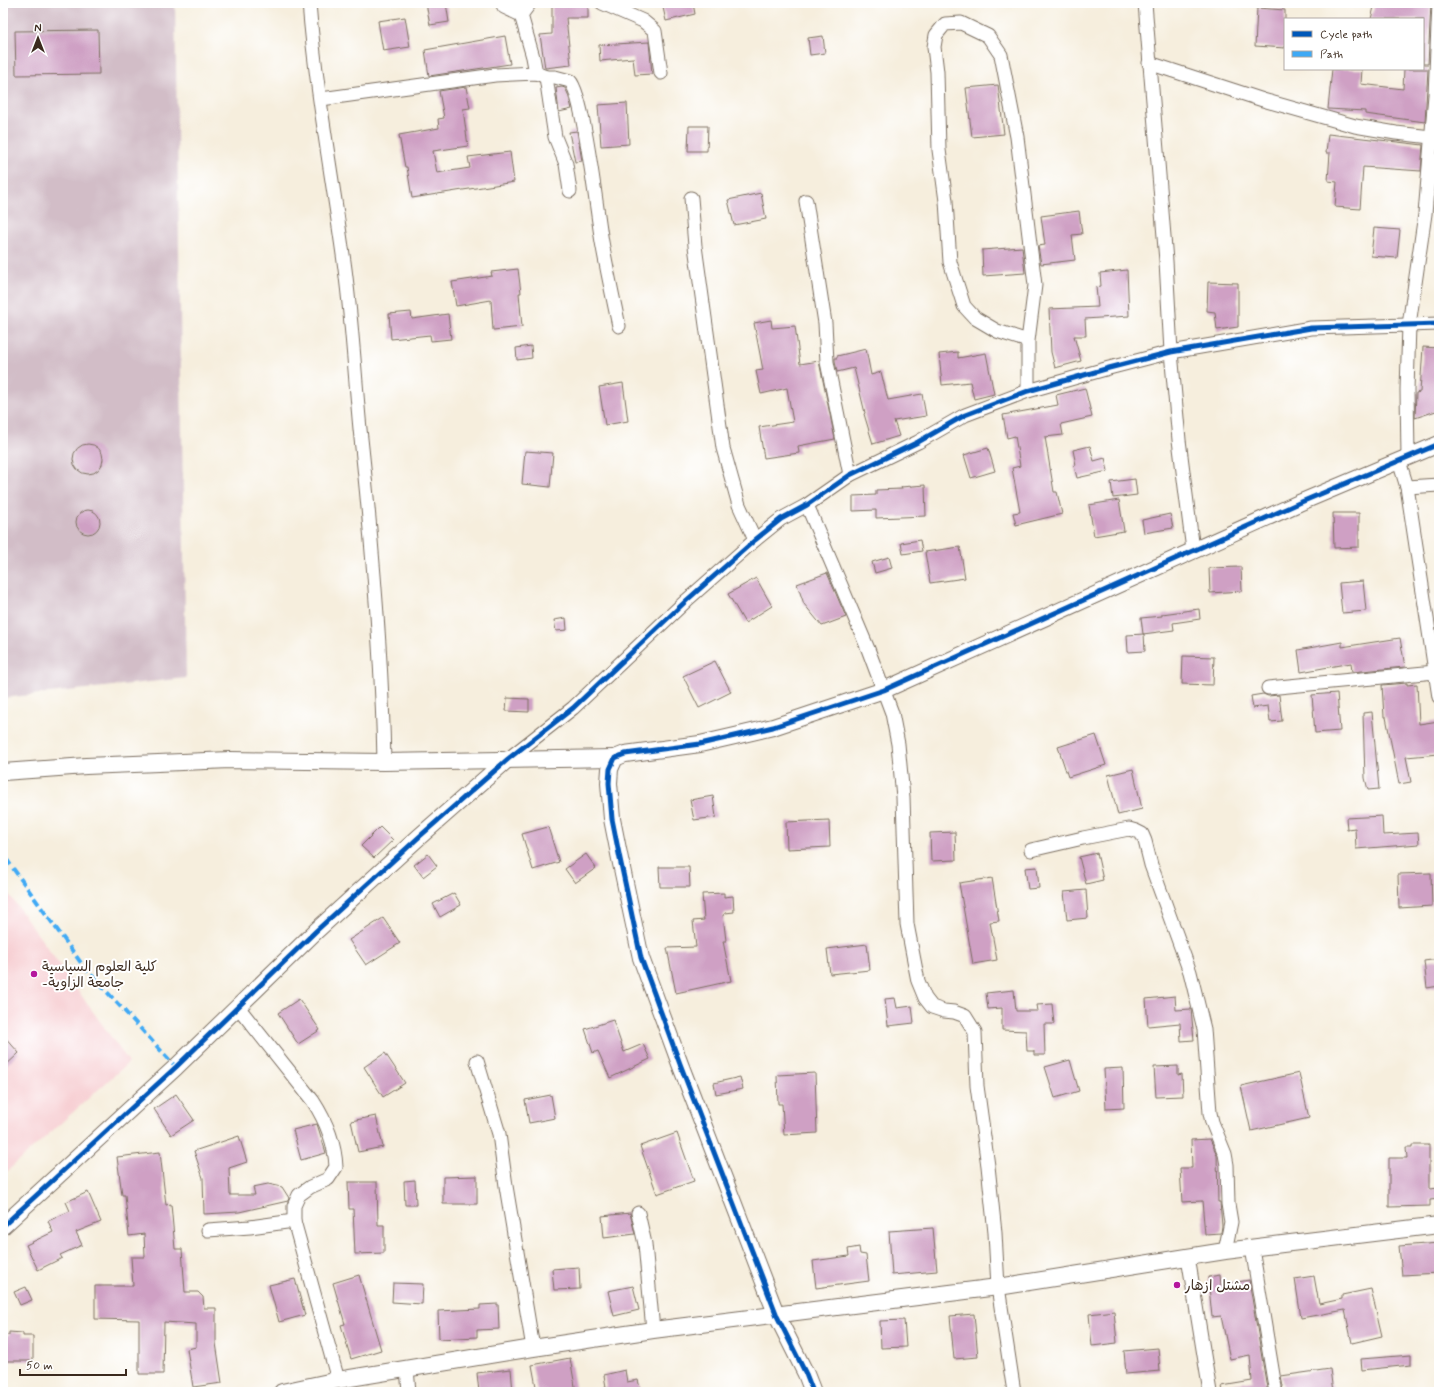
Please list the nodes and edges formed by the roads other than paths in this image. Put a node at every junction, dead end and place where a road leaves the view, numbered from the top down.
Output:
1 (309, 3) edge
2 (502, 3) edge
3 (530, 3) edge
4 (602, 3) edge
5 (1145, 3) edge
6 (1439, 3) edge
7 (521, 15) junction
8 (1438, 51) edge
9 (1149, 63) junction
10 (661, 73) dead end
11 (541, 75) junction
12 (321, 99) junction
13 (1431, 136) junction
14 (570, 191) dead end
15 (691, 198) dead end
16 (806, 201) dead end
17 (1439, 324) edge
18 (1409, 325) junction
19 (619, 326) dead end
20 (1028, 341) junction
21 (1171, 352) junction
22 (1028, 391) junction
23 (1439, 444) edge
24 (1403, 459) junction
25 (850, 475) junction
26 (1439, 485) edge
27 (1407, 487) junction
28 (807, 505) junction
29 (755, 540) junction
30 (1193, 550) junction
31 (1435, 672) junction
32 (1268, 688) dead end
33 (884, 690) junction
34 (1439, 697) edge
35 (615, 758) junction
36 (508, 759) junction
37 (384, 762) junction
38 (3, 772) edge
39 (1031, 850) dead end
40 (238, 1007) junction
41 (477, 1061) dead end
42 (638, 1213) dead end
43 (294, 1221) junction
44 (1439, 1225) edge
45 (3, 1226) edge
46 (208, 1230) dead end
47 (1252, 1248) junction
48 (1225, 1251) junction
49 (1188, 1257) junction
50 (998, 1287) junction
51 (777, 1316) junction
52 (653, 1330) junction
53 (533, 1348) junction
54 (407, 1369) junction
55 (338, 1380) junction
56 (1275, 1387) dead end
57 (282, 1392) edge
58 (409, 1392) edge
59 (813, 1392) edge
60 (1014, 1392) edge
61 (1210, 1392) edge

1 - 12 street
2 - 7 street
3 - 7 street
4 - 10 street
5 - 9 street
6 - 8 street
7 - 11 street
8 - 13 street
9 - 13 street
9 - 21 street
11 - 12 street
11 - 14 street
11 - 19 street
12 - 37 street
13 - 18 street
15 - 29 street
16 - 25 street
17 - 18 street
18 - 21 street
18 - 24 street
20 - 20 street
20 - 22 street
21 - 22 street
21 - 30 street
22 - 25 street
23 - 24 street
24 - 27 street
24 - 30 street
25 - 28 street
26 - 27 street
27 - 31 street
28 - 29 street
28 - 33 street
29 - 36 street
30 - 33 street
31 - 32 street
31 - 34 street
33 - 35 street
33 - 50 street
35 - 36 street
35 - 51 street
36 - 37 street
36 - 40 street
37 - 38 street
39 - 48 street
40 - 43 street
40 - 45 street
41 - 53 street
42 - 52 street
43 - 46 street
43 - 55 street
44 - 47 street
47 - 48 street
47 - 56 street
48 - 49 street
49 - 50 street
49 - 61 street
50 - 51 street
50 - 60 street
51 - 52 street
51 - 59 street
52 - 53 street
53 - 54 street
54 - 55 street
54 - 58 street
55 - 57 street

